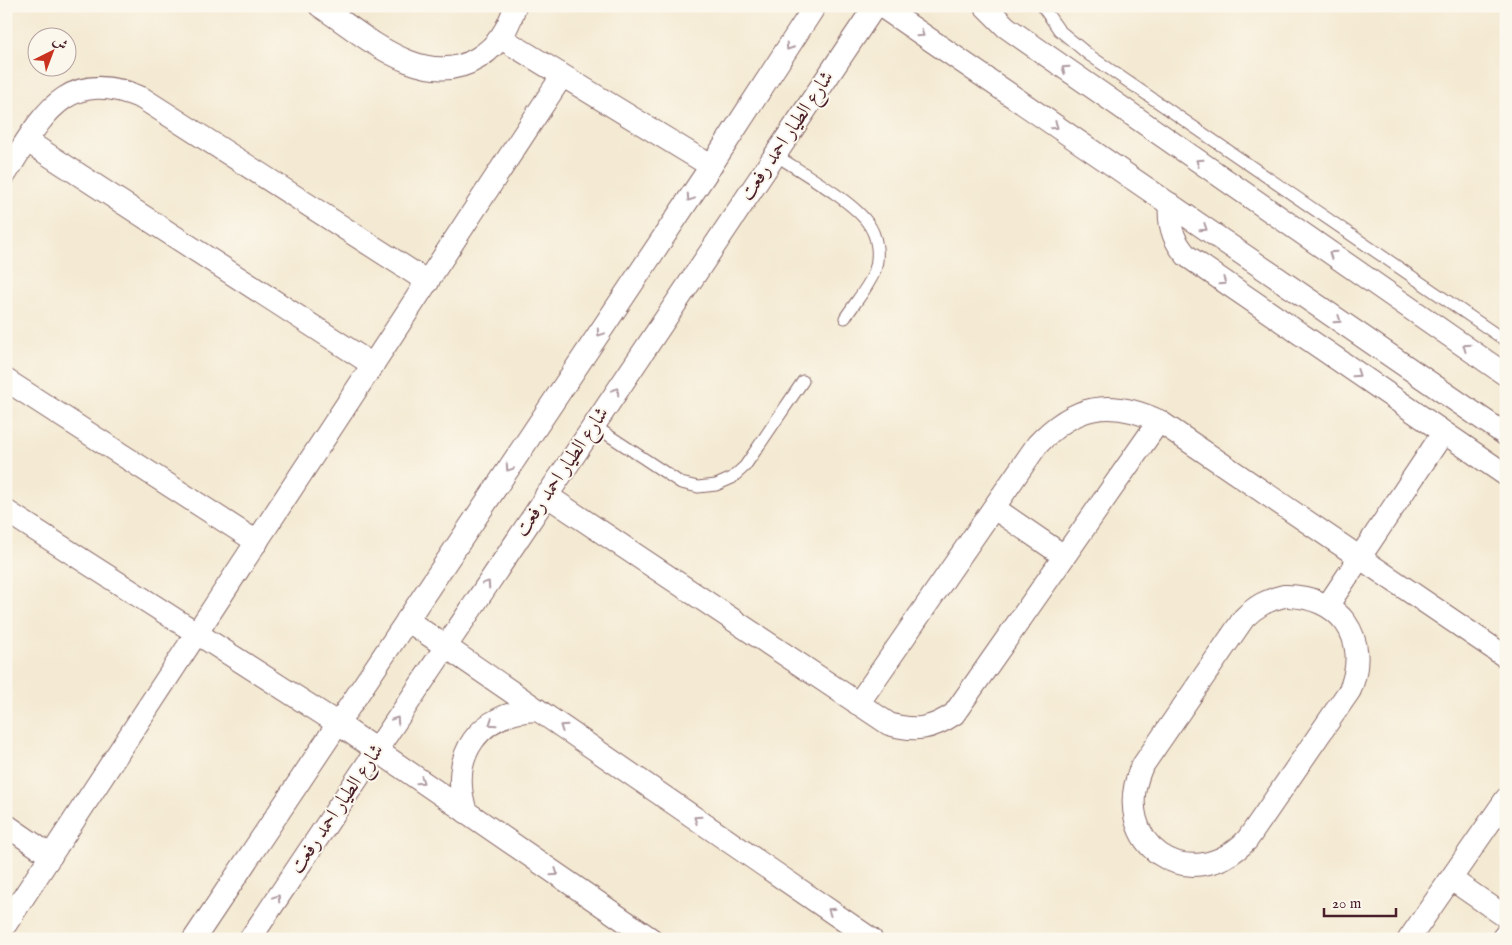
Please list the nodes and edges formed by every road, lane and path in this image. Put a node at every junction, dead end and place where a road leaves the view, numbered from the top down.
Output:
1 (320, 6) edge
2 (515, 6) edge
3 (815, 6) edge
4 (875, 6) edge
5 (881, 6) edge
6 (985, 6) edge
7 (1042, 6) edge
8 (501, 38) junction
9 (562, 76) junction
10 (27, 141) junction
11 (774, 154) junction
12 (712, 166) junction
13 (6, 173) edge
14 (1170, 204) junction
15 (428, 282) junction
16 (844, 318) dead end
17 (1506, 341) edge
18 (373, 365) junction
19 (1506, 375) edge
20 (6, 380) edge
21 (803, 382) dead end
22 (1159, 422) junction
23 (593, 426) junction
24 (1444, 432) junction
25 (1506, 435) edge
26 (1506, 475) edge
27 (546, 495) junction
28 (994, 508) junction
29 (6, 512) edge
30 (256, 542) junction
31 (1064, 556) junction
32 (1360, 558) junction
33 (1328, 605) junction
34 (406, 620) junction
35 (197, 634) junction
36 (446, 646) junction
37 (1506, 657) edge
38 (858, 704) junction
39 (538, 710) junction
40 (337, 724) junction
41 (376, 750) junction
42 (1506, 799) edge
43 (466, 812) junction
44 (6, 825) edge
45 (51, 856) junction
46 (1451, 879) junction
47 (1506, 917) edge
48 (6, 924) edge
49 (1506, 934) edge
50 (194, 939) edge
51 (250, 939) edge
52 (651, 939) edge
53 (871, 939) edge
54 (1409, 939) edge
55 (1502, 939) edge

1 - 8 street
2 - 8 street
3 -> 12 street
4 - 11 street, شارع الطيار احمد رفعت
5 -> 14 street
19 -> 6 street
7 - 17 lane
8 - 9 street
9 - 12 street
9 - 15 street
10 - 13 street
10 - 15 street
10 - 18 street
11 - 16 lane
23 -> 11 street, شارع الطيار احمد رفعت
12 -> 34 street
14 -> 24 street
14 -> 25 street
15 - 18 street
18 - 30 street
20 - 30 street
21 - 23 lane
22 - 28 street
22 - 31 street
22 - 32 street
23 - 27 street, شارع الطيار احمد رفعت
24 - 26 street
24 - 32 street
36 -> 27 street, شارع الطيار احمد رفعت
27 - 38 street
28 - 31 street
28 - 38 street
29 - 35 street
30 - 35 street
31 - 38 street
32 - 33 street
32 - 37 street
33 - 33 street
34 - 36 street
34 - 40 street
35 - 40 street
35 - 45 street
36 - 39 street
41 -> 36 street, شارع الطيار احمد رفعت
39 -> 43 street
53 -> 39 street
40 - 41 street
40 - 50 street
41 -> 43 street
51 -> 41 street, شارع الطيار احمد رفعت
42 - 46 street
43 -> 52 street
44 - 45 street
45 - 48 street
46 - 47 street
46 - 54 street
49 - 55 street

